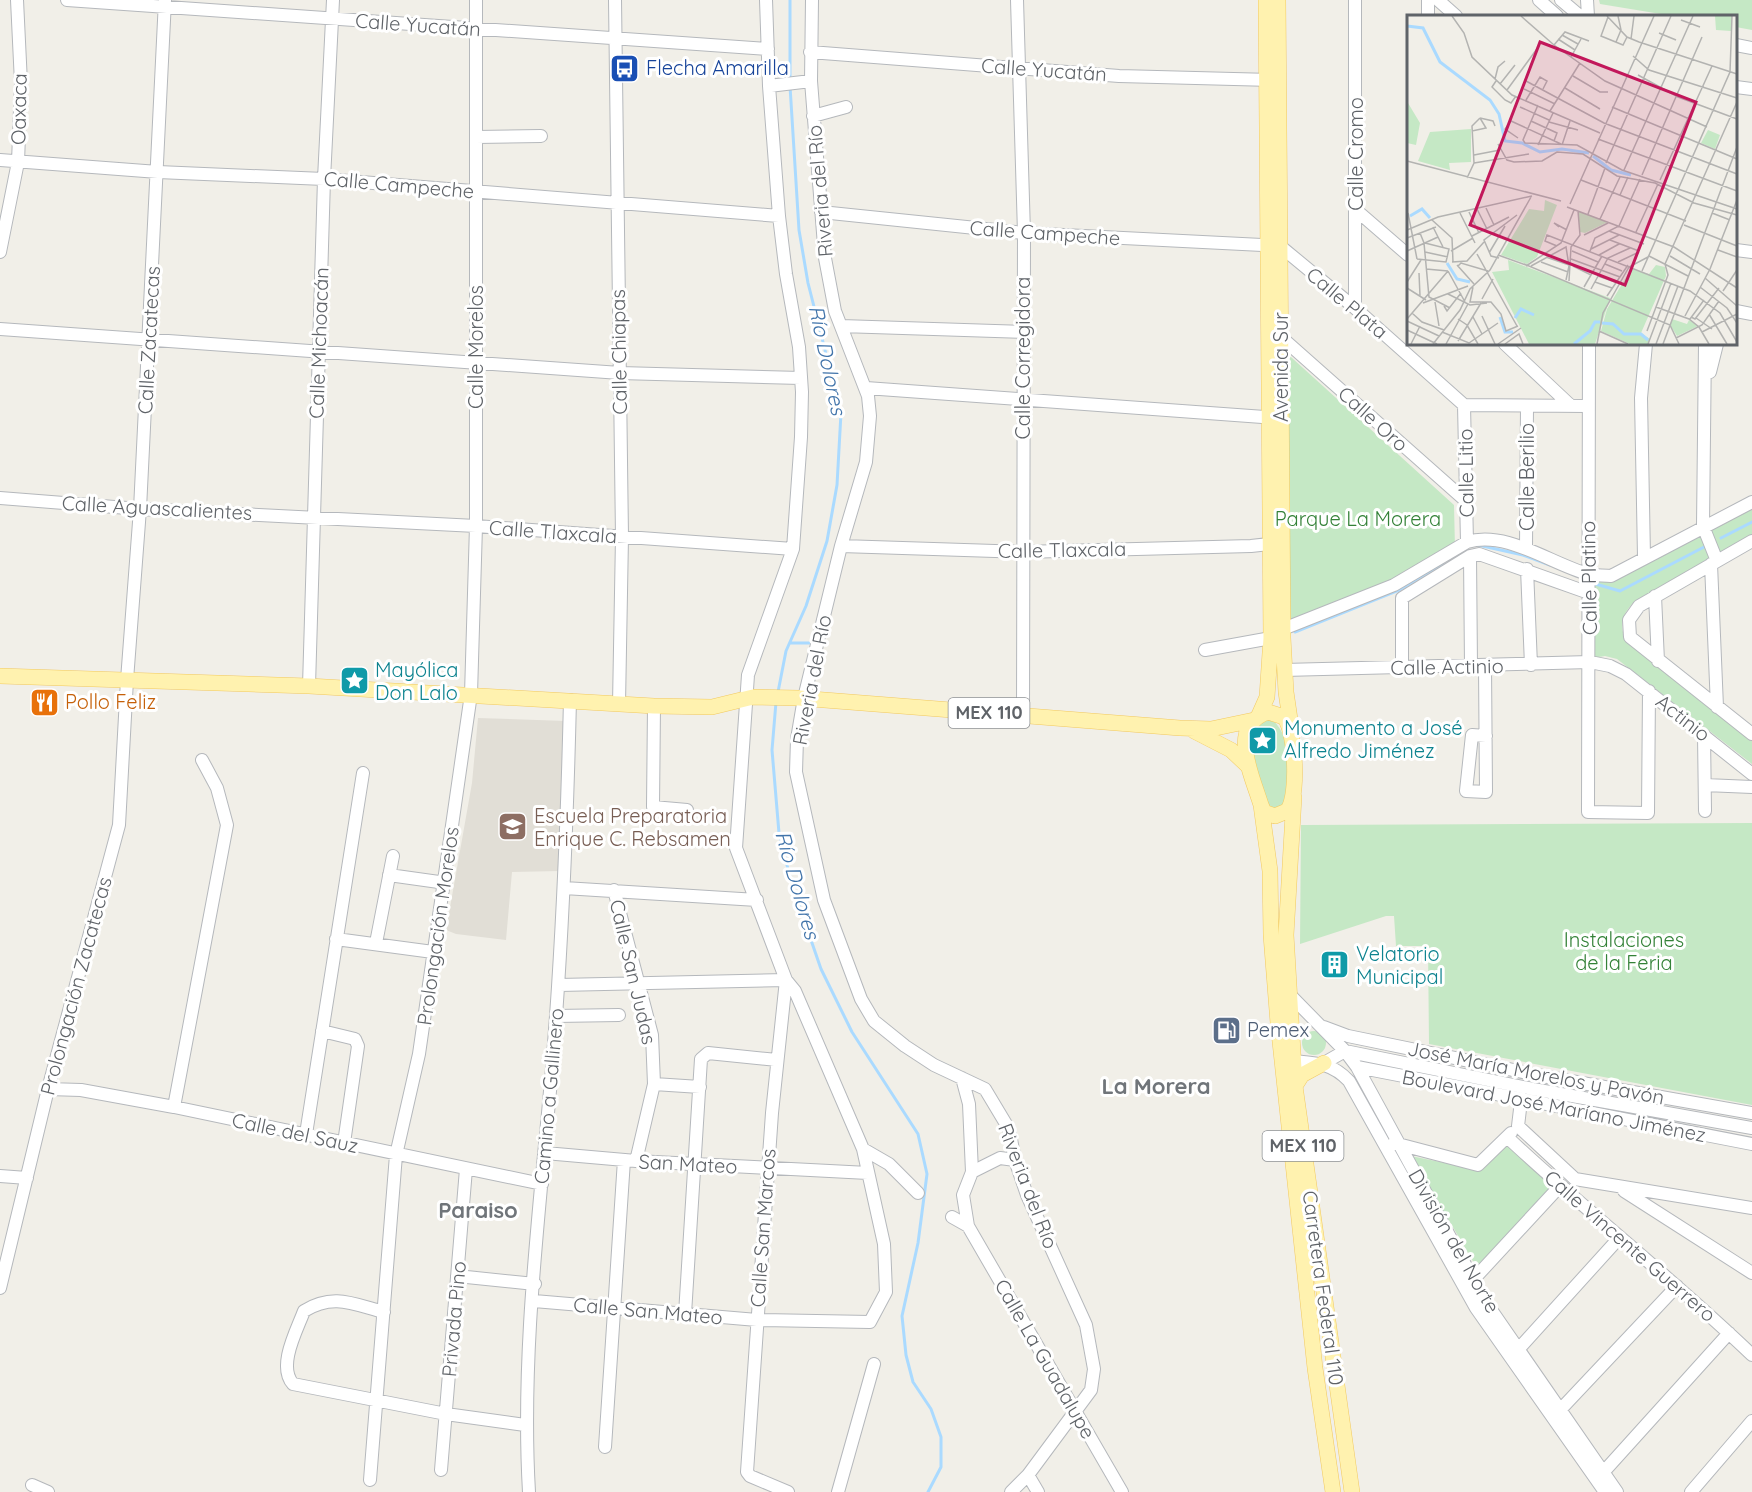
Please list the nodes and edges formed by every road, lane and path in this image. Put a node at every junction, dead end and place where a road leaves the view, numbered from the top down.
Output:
1 (17, 0) edge
2 (67, 0) edge
3 (333, 0) edge
4 (476, 0) edge
5 (615, 0) edge
6 (766, 0) edge
7 (812, 0) edge
8 (1017, 0) edge
9 (1266, 0) edge
10 (1278, 0) edge
11 (1355, 0) edge
12 (1438, 0) edge
13 (1539, 0) edge
14 (1561, 0) edge
15 (1587, 0) edge
16 (164, 3) edge
17 (1455, 15) edge
18 (1556, 15) edge
19 (1579, 15) edge
20 (1588, 15) edge
21 (332, 19) junction
22 (477, 29) junction
23 (616, 38) junction
24 (1737, 45) edge
25 (1752, 48) edge
26 (768, 49) junction
27 (810, 52) junction
28 (1019, 68) junction
29 (1273, 80) junction
30 (808, 81) junction
31 (774, 85) junction
32 (1737, 87) edge
33 (1752, 90) edge
34 (846, 107) dead end
35 (813, 116) junction
36 (541, 136) dead end
37 (476, 137) junction
38 (0, 160) edge
39 (18, 162) junction
40 (158, 172) junction
41 (324, 179) junction
42 (475, 192) junction
43 (616, 202) junction
44 (1356, 210) junction
45 (821, 212) junction
46 (779, 216) junction
47 (1024, 233) junction
48 (1274, 246) junction
49 (1737, 250) edge
50 (0, 252) edge
51 (1752, 252) edge
52 (1407, 254) edge
53 (1355, 308) junction
54 (1737, 311) edge
55 (1752, 314) edge
56 (841, 326) junction
57 (0, 329) edge
58 (1024, 332) junction
59 (1281, 337) junction
60 (149, 340) junction
61 (1506, 345) edge
62 (1589, 345) edge
63 (1646, 345) edge
64 (1705, 345) edge
65 (1717, 345) edge
66 (319, 353) junction
67 (477, 362) junction
68 (620, 373) junction
69 (801, 378) junction
70 (866, 388) junction
71 (1704, 398) junction
72 (1024, 400) junction
73 (1464, 405) junction
74 (1570, 405) junction
75 (1527, 406) junction
76 (1587, 406) junction
77 (1275, 418) junction
78 (0, 498) edge
79 (1466, 501) junction
80 (1752, 502) edge
81 (140, 509) junction
82 (314, 516) junction
83 (476, 526) junction
84 (1703, 526) junction
85 (622, 537) junction
86 (1752, 541) edge
87 (1467, 542) junction
88 (1276, 543) junction
89 (842, 546) junction
90 (1526, 548) junction
91 (793, 549) junction
92 (1022, 552) junction
93 (1470, 556) junction
94 (1644, 557) junction
95 (1714, 562) junction
96 (1527, 569) junction
97 (1589, 584) junction
98 (1655, 596) junction
99 (1277, 642) junction
100 (1205, 650) dead end
101 (1658, 661) junction
102 (1590, 662) junction
103 (1531, 665) junction
104 (1471, 666) junction
105 (1485, 666) junction
106 (1610, 666) joint
107 (1402, 667) junction
108 (1284, 670) junction
109 (0, 676) edge
110 (127, 680) junction
111 (309, 686) junction
112 (1649, 692) junction
113 (471, 694) junction
114 (750, 698) junction
115 (802, 698) junction
116 (570, 699) junction
117 (618, 704) junction
118 (654, 706) junction
119 (1717, 707) junction
120 (1023, 716) junction
121 (1256, 718) junction
122 (1180, 728) junction
123 (1292, 733) junction
124 (1752, 734) edge
125 (1704, 735) junction
126 (1486, 736) dead end
127 (202, 760) dead end
128 (1251, 769) junction
129 (363, 773) dead end
130 (1752, 774) edge
131 (1705, 785) junction
132 (1752, 787) edge
133 (1294, 797) junction
134 (1261, 805) junction
135 (687, 810) dead end
136 (1705, 811) dead end
137 (393, 856) dead end
138 (389, 875) junction
139 (446, 883) junction
140 (564, 888) junction
141 (614, 890) junction
142 (757, 900) junction
143 (1271, 935) junction
144 (336, 939) junction
145 (376, 943) junction
146 (433, 952) junction
147 (786, 980) junction
148 (559, 985) junction
149 (639, 985) junction
150 (1289, 993) junction
151 (619, 1015) dead end
152 (556, 1016) junction
153 (1321, 1026) junction
154 (322, 1031) junction
155 (1345, 1051) junction
156 (777, 1060) junction
157 (1294, 1061) junction
158 (1324, 1063) junction
159 (1357, 1067) junction
160 (962, 1078) junction
161 (654, 1083) junction
162 (1295, 1086) junction
163 (700, 1087) junction
164 (48, 1089) junction
165 (1521, 1101) junction
166 (174, 1107) junction
167 (1752, 1113) edge
168 (1518, 1126) junction
169 (1752, 1128) edge
170 (306, 1134) junction
171 (1507, 1137) junction
172 (1383, 1142) junction
173 (344, 1143) junction
174 (1399, 1143) junction
175 (1752, 1144) edge
176 (863, 1149) junction
177 (545, 1153) junction
178 (396, 1155) junction
179 (1015, 1160) junction
180 (630, 1161) junction
181 (695, 1165) junction
182 (768, 1168) junction
183 (466, 1169) junction
184 (972, 1172) junction
185 (868, 1173) junction
186 (0, 1176) edge
187 (27, 1178) junction
188 (542, 1184) junction
189 (1560, 1186) junction
190 (1618, 1187) junction
191 (918, 1193) dead end
192 (1752, 1208) edge
193 (952, 1217) dead end
194 (968, 1226) junction
195 (1620, 1237) junction
196 (1752, 1273) edge
197 (457, 1276) junction
198 (1473, 1280) junction
199 (535, 1284) junction
200 (1677, 1286) junction
201 (0, 1288) edge
202 (534, 1301) junction
203 (614, 1308) junction
204 (384, 1312) junction
205 (685, 1314) junction
206 (757, 1320) junction
207 (1729, 1333) junction
208 (1515, 1354) junction
209 (1752, 1355) edge
210 (874, 1364) dead end
211 (376, 1401) junction
212 (1561, 1409) junction
213 (446, 1414) junction
214 (1075, 1414) junction
215 (1752, 1421) edge
216 (525, 1425) junction
217 (605, 1447) dead end
218 (441, 1470) dead end
219 (1028, 1475) junction
220 (1600, 1476) junction
221 (370, 1480) dead end
222 (32, 1485) dead end
223 (48, 1492) edge
224 (529, 1492) edge
225 (788, 1492) edge
226 (838, 1492) edge
227 (1011, 1492) edge
228 (1038, 1492) edge
229 (1122, 1492) edge
230 (1333, 1492) edge
231 (1352, 1492) edge
232 (1605, 1492) edge
233 (1617, 1492) edge
234 (1691, 1492) edge

1 - 39 street, Oaxaca
2 - 16 street, Calle Yucatán
3 - 21 street, Calle Michoacán
4 - 22 street, Calle Morelos
5 - 23 street, Calle Chiapas
6 - 26 street
7 - 27 street, Riveria del Río
8 - 28 street, Calle Corregidora
9 - 29 main road, Avenida Sur
10 - 29 main road, Avenida Sur
11 - 44 street, Calle Cromo
12 - 17 street
13 - 18 street
14 - 19 street
15 - 20 street
16 - 21 street, Calle Yucatán
16 - 40 street, Calle Zacatecas
21 - 22 street, Calle Yucatán
21 - 41 street, Calle Michoacán
22 - 23 street, Calle Yucatán
22 - 37 street, Calle Morelos
23 - 26 street, Calle Yucatán
23 - 43 street, Calle Chiapas
24 - 25 street
26 - 31 street
27 - 28 street, Calle Yucatán
27 - 30 street, Riveria del Río
28 - 29 street, Calle Yucatán
28 - 47 street, Calle Corregidora
29 - 48 main road, Avenida Sur
30 - 31 street
30 - 35 street, Riveria del Río
31 - 46 street
32 - 33 street
34 - 35 street
35 - 45 street, Riveria del Río
36 - 37 street
37 - 42 street, Calle Morelos
38 - 39 street, Calle Campeche
39 - 40 street, Calle Campeche
39 - 50 street, Oaxaca
40 - 41 street, Calle Campeche
40 - 60 street, Calle Zacatecas
41 - 42 street, Calle Campeche
41 - 66 street, Calle Michoacán
42 - 43 street, Calle Campeche
42 - 67 street, Calle Morelos
43 - 46 street, Calle Campeche
43 - 68 street, Calle Chiapas
44 - 52 street
44 - 53 street, Calle Cromo
45 - 47 street, Calle Campeche
45 - 56 street, Riveria del Río
46 - 69 street
47 - 48 street, Calle Campeche
47 - 58 street, Calle Corregidora
48 - 53 street, Calle Plata
48 - 59 main road, Avenida Sur
48 - 77 main road, Avenida Sur
49 - 51 street
53 - 73 street, Calle Plata
54 - 55 street
56 - 58 street
56 - 70 street, Riveria del Río
57 - 60 street
58 - 72 street, Calle Corregidora
59 - 77 main road, Avenida Sur
59 - 79 street, Calle Oro
60 - 66 street
60 - 81 street, Calle Zacatecas
61 - 74 street
62 - 76 street, Calle Platino
63 - 94 street
64 - 71 street
65 - 71 street
66 - 67 street
66 - 82 street, Calle Michoacán
67 - 68 street
67 - 83 street, Calle Morelos
68 - 69 street
68 - 85 street, Calle Chiapas
69 - 91 street
70 - 72 street
70 - 89 street, Riveria del Río
71 - 84 street
72 - 77 street
72 - 92 street, Calle Corregidora
73 - 75 street
73 - 79 street, Calle Litio
74 - 75 street
74 - 76 street
75 - 90 street, Calle Berilio
76 - 97 street, Calle Platino
77 - 88 main road, Avenida Sur
78 - 81 street, Calle Aguascalientes
79 - 87 street, Calle Litio
80 - 84 street
81 - 82 street, Calle Aguascalientes
81 - 110 street, Calle Zacatecas
82 - 83 street, Calle Tlaxcala
82 - 111 street, Calle Michoacán
83 - 85 street, Calle Tlaxcala
83 - 113 street, Calle Morelos
84 - 94 street
84 - 95 street
85 - 91 street, Calle Tlaxcala
85 - 117 street, Calle Chiapas
86 - 95 street
87 - 90 street
87 - 99 street
88 - 92 street, Calle Tlaxcala
88 - 99 main road, Avenida Sur
89 - 92 street, Calle Tlaxcala
89 - 115 street, Riveria del Río
90 - 97 street
91 - 114 street
92 - 120 street, Calle Corregidora
93 - 96 street
93 - 104 street
93 - 107 street
94 - 97 street
95 - 98 street
95 - 119 street
96 - 97 street
96 - 103 street
97 - 102 street, Calle Platino
98 - 101 street
98 - 101 street
99 - 100 street
99 - 108 main road, Avenida Sur
99 - 121 main road, Avenida Sur
101 - 119 street
102 - 103 street, Calle Actinio
102 - 106 street, Calle Actinio
102 - 112 street, Calle Platino
103 - 105 street, Calle Actinio
104 - 105 street, Calle Actinio
104 - 107 street, Calle Actinio
105 - 126 street
106 - 112 street, Actinio
107 - 108 street, Calle Actinio
108 - 123 main road, Avenida Sur
109 - 110 main road, MEX 110
110 - 111 main road, MEX 110
110 - 164 street, Prolongación Zacatecas
111 - 113 main road, MEX 110
112 - 125 street, Actinio
113 - 116 main road, MEX 110
113 - 139 street, Prolongación Morelos
114 - 115 main road, MEX 110
114 - 118 main road, MEX 110
114 - 142 street
115 - 120 main road, MEX 110
115 - 160 street, Riveria del Río
116 - 117 main road, MEX 110
116 - 140 street, Camino a Gallinero
117 - 118 main road, MEX 110
118 - 135 street
119 - 124 street
120 - 122 main road, MEX 110
121 - 122 main road, MEX 110
121 - 123 main road, MEX 110
121 - 128 main road, MEX 110
122 - 128 main road, MEX 110
123 - 133 main road, MEX 110
125 - 130 street, Actinio
125 - 131 street
127 - 166 street
128 - 134 main road, MEX 110
129 - 144 street
131 - 132 street
131 - 136 street
133 - 134 main road
133 - 150 main road, Carretera Federal 110 / MEX 110
134 - 143 main road, Carretera Federal 110 / MEX 110
137 - 138 street
138 - 139 street
138 - 145 street
139 - 146 street, Prolongación Morelos
140 - 141 street
140 - 148 street, Camino a Gallinero
141 - 142 street
141 - 149 street, Calle San Judas
142 - 147 street
143 - 157 main road
143 - 230 main road, Carretera Federal 110 / MEX 110
144 - 145 street
144 - 154 street
145 - 146 street
146 - 178 street, Prolongación Morelos
147 - 149 street
147 - 156 street, Calle San Marcos
147 - 176 street
148 - 149 street
148 - 152 street, Camino a Gallinero
149 - 161 street, Calle San Judas
150 - 153 street, División del Norte
150 - 157 main road, Carretera Federal 110 / MEX 110
151 - 152 street
152 - 177 street, Camino a Gallinero
153 - 155 street, División del Norte
153 - 167 street, José María Morelos y Pavón
154 - 170 street
154 - 173 street
155 - 158 street
155 - 159 street, División del Norte
155 - 169 street, José María Morelos y Pavón
156 - 163 street
156 - 182 street, Calle San Marcos
157 - 158 street
157 - 162 main road, Carretera Federal 110 / MEX 110
158 - 162 main road
158 - 172 street, División del Norte
159 - 165 street, Boulevard José Maríano Jiménez
159 - 174 street, División del Norte
160 - 179 street, Riveria del Río
160 - 184 street
161 - 163 street
161 - 180 street, Calle San Judas
162 - 231 main road, Carretera Federal 110 / MEX 110
163 - 181 street
164 - 166 street, Calle del Sauz
164 - 187 street, Prolongación Zacatecas
165 - 168 street
165 - 175 street, Boulevard José Maríano Jiménez
166 - 170 street, Calle del Sauz
168 - 171 street
168 - 190 street
170 - 173 street, Calle del Sauz
171 - 174 street
171 - 189 street, Calle Vincente Guerrero
172 - 174 street
172 - 208 street, División del Norte
173 - 178 street, Calle del Sauz
174 - 198 street, División del Norte
176 - 185 street
176 - 191 street
177 - 180 street, San Mateo
177 - 188 street, Camino a Gallinero
178 - 183 street, Calle del Sauz
178 - 204 street, Prolongación Morelos
179 - 184 street
179 - 214 street, Riveria del Río
180 - 181 street, San Mateo
180 - 203 street, Calle San Judas
181 - 182 street, San Mateo
181 - 205 street
182 - 185 street, San Mateo
182 - 206 street, Calle San Marcos
183 - 188 street, Calle del Sauz
183 - 197 street, Privada Pino
184 - 194 street
185 - 206 street, Calle San Mateo
186 - 187 street
187 - 201 street, Prolongación Zacatecas
188 - 199 street, Camino a Gallinero
189 - 195 street, Calle Vincente Guerrero
189 - 198 street
190 - 192 street
190 - 196 street
193 - 194 street
194 - 214 street, Calle La Guadalupe
195 - 200 street, Calle Vincente Guerrero
195 - 208 street
197 - 199 street
197 - 213 street, Privada Pino
198 - 208 street, División del Norte
199 - 202 street, Camino a Gallinero
200 - 207 street, Calle Vincente Guerrero
200 - 212 street
202 - 203 street, Calle San Mateo
202 - 216 street, Camino a Gallinero
203 - 205 street, Calle San Mateo
203 - 217 street, Calle San Judas
204 - 211 street, Prolongación Morelos
204 - 211 street
205 - 206 street, Calle San Mateo
206 - 225 street, Calle San Marcos
207 - 209 street, Calle Vincente Guerrero
207 - 220 street
208 - 212 street, División del Norte
208 - 220 street, División del Norte
210 - 226 street
211 - 213 street
211 - 221 street, Prolongación Morelos
212 - 220 street, División del Norte
213 - 216 street
213 - 218 street, Privada Pino
214 - 219 street, Riveria del Río
214 - 229 street, Calle La Guadalupe
215 - 234 street
216 - 224 street, Camino a Gallinero
219 - 227 street, Riveria del Río
219 - 228 street
220 - 232 street, División del Norte
220 - 233 street, División del Norte
222 - 223 street

